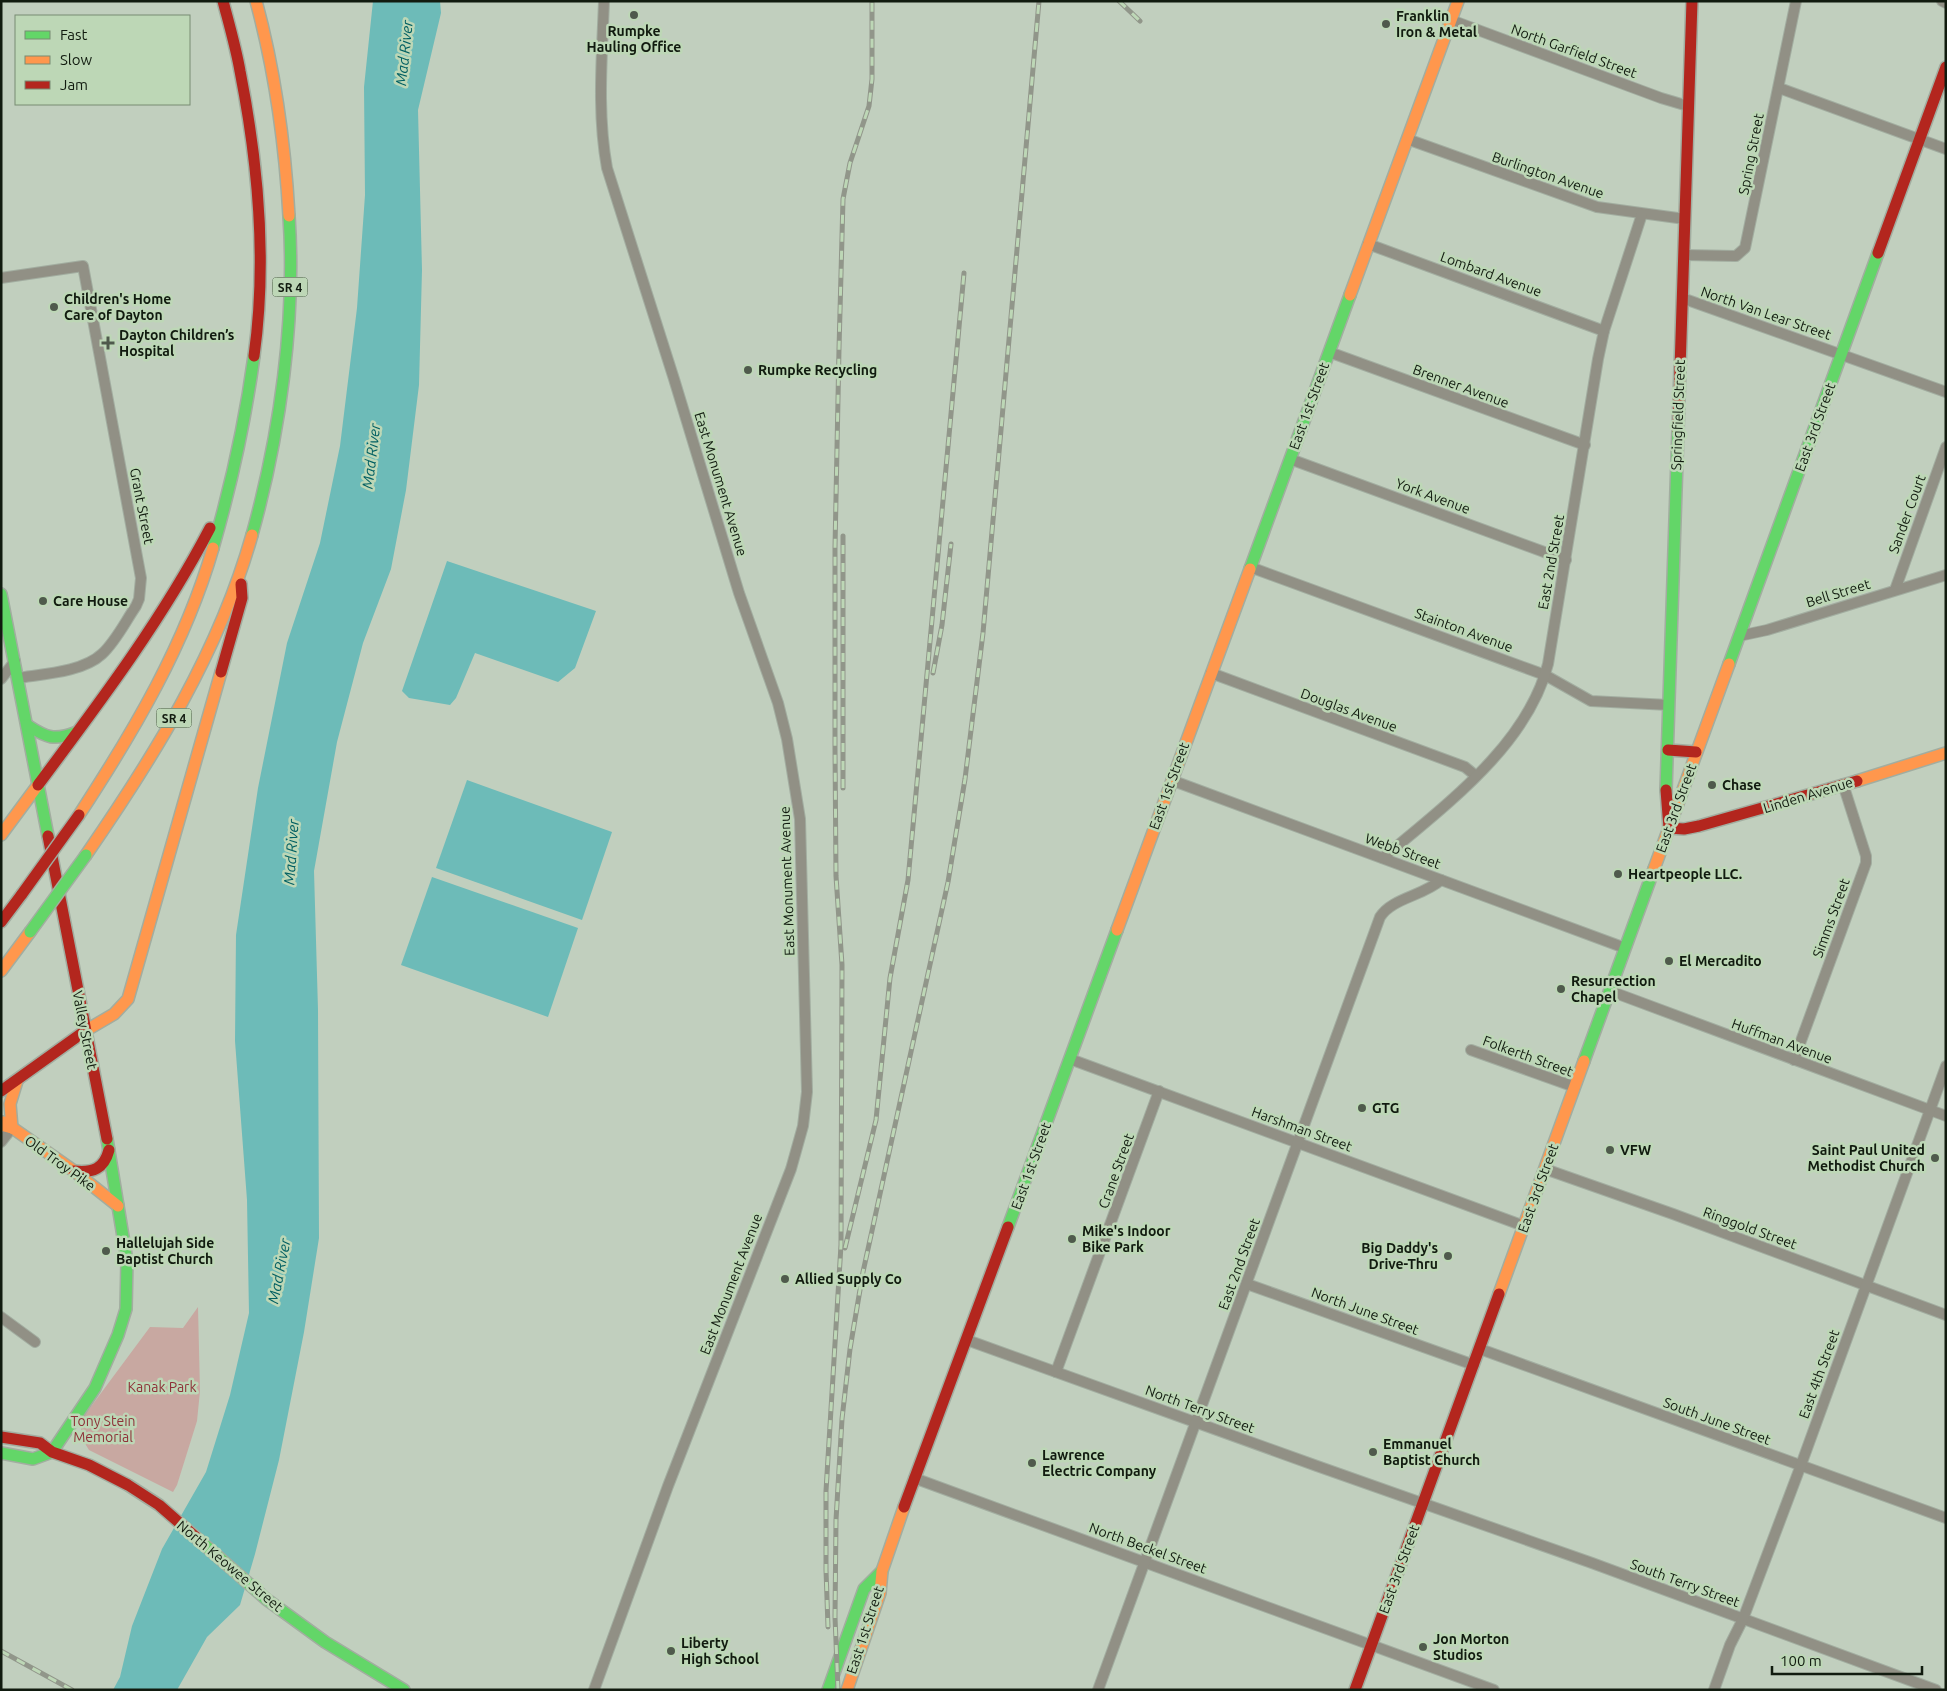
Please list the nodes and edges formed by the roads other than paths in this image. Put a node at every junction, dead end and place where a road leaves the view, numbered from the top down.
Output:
1 (223, 1) edge
2 (256, 1) edge
3 (604, 1) edge
4 (1458, 1) edge
5 (1692, 1) edge
6 (1796, 1) edge
7 (1942, 1) edge
8 (1946, 3) edge
9 (1450, 20) junction
10 (1946, 67) edge
11 (1779, 88) junction
12 (1688, 106) junction
13 (1407, 139) junction
14 (1919, 140) junction
15 (1946, 149) edge
16 (1642, 214) junction
17 (1685, 219) junction
18 (1368, 244) junction
19 (1684, 256) junction
20 (1, 278) edge
21 (1682, 298) junction
22 (1604, 331) junction
23 (1329, 352) junction
24 (1841, 354) junction
25 (1946, 392) edge
26 (1585, 444) junction
27 (1946, 447) edge
28 (1290, 459) junction
29 (230, 491) junction
30 (1566, 560) junction
31 (1250, 567) junction
32 (241, 570) junction
33 (1946, 575) edge
34 (1894, 590) junction
35 (1, 594) edge
36 (1739, 636) junction
37 (14, 661) junction
38 (1211, 673) junction
39 (1545, 675) junction
40 (18, 678) junction
41 (1, 679) edge
42 (1669, 705) junction
43 (27, 725) junction
44 (77, 732) junction
45 (1668, 750) junction
46 (1696, 752) junction
47 (1946, 753) edge
48 (1476, 776) junction
49 (1171, 780) junction
50 (1843, 784) junction
51 (38, 785) junction
52 (1669, 828) junction
53 (1, 835) edge
54 (1383, 858) junction
55 (1441, 880) junction
56 (1, 922) edge
57 (1625, 948) junction
58 (1, 971) edge
59 (1610, 991) junction
60 (85, 1031) junction
61 (1471, 1050) dead end
62 (1070, 1059) junction
63 (1794, 1060) junction
64 (1946, 1066) edge
65 (18, 1079) junction
66 (1575, 1087) junction
67 (1, 1091) edge
68 (1159, 1092) junction
69 (1930, 1110) junction
70 (1946, 1116) edge
71 (1, 1120) edge
72 (6, 1127) edge
73 (1, 1142) edge
74 (1298, 1142) junction
75 (109, 1149) junction
76 (1545, 1169) junction
77 (74, 1171) junction
78 (118, 1206) junction
79 (1524, 1226) junction
80 (1246, 1284) junction
81 (1866, 1285) junction
82 (1946, 1315) edge
83 (1, 1317) edge
84 (967, 1340) junction
85 (35, 1342) dead end
86 (1480, 1349) junction
87 (1474, 1364) junction
88 (1056, 1372) junction
89 (1196, 1422) junction
90 (1, 1437) edge
91 (52, 1452) junction
92 (1, 1454) edge
93 (1801, 1465) junction
94 (914, 1478) junction
95 (1423, 1503) junction
96 (1946, 1518) edge
97 (1146, 1562) junction
98 (882, 1571) junction
99 (1743, 1619) junction
100 (1372, 1646) junction
101 (404, 1690) edge
102 (594, 1690) edge
103 (828, 1690) edge
104 (846, 1690) edge
105 (1098, 1690) edge
106 (1356, 1690) edge
107 (1494, 1690) edge
108 (1714, 1690) edge
109 (1936, 1690) edge

1 - 29 main road, SR 4
2 - 32 main road, SR 4
3 - 102 street, East Monument Avenue
4 - 9 main road, East 1st Street
5 - 12 main road, Springfield Street
6 - 11 street, Spring Street
7 - 8 street
9 - 12 street, North Garfield Street
9 - 13 main road, East 1st Street
10 - 14 main road, East 3rd Street
11 - 14 street
11 - 19 street, Spring Street
12 - 17 main road, Springfield Street
13 - 16 street, Burlington Avenue
13 - 18 main road, East 1st Street
14 - 15 street
14 - 24 main road, East 3rd Street
16 - 17 street, Burlington Avenue
16 - 22 street, East 2nd Street
17 - 19 main road, Springfield Street
18 - 22 street, Lombard Avenue
18 - 23 main road, East 1st Street
19 - 21 main road, Springfield Street
20 - 40 street, Grant Street
21 - 24 street, North Van Lear Street
21 - 42 main road, Springfield Street
22 - 26 street, East 2nd Street
23 - 26 street, Brenner Avenue
23 - 28 main road, East 1st Street
24 - 25 street, North Van Lear Street
24 - 36 main road, East 3rd Street
26 - 30 street, East 2nd Street
27 - 34 street, Sander Court
28 - 30 street, York Avenue
28 - 31 main road, East 1st Street
29 - 44 main road
29 - 56 main road, SR 4, bridge
30 - 39 street, East 2nd Street
31 - 38 main road, East 1st Street
31 - 39 street, Stainton Avenue
32 - 58 main road, SR 4, bridge
32 - 60 main road
33 - 34 street, Bell Street
34 - 36 street, Bell Street
35 - 37 main road, Valley Street
36 - 46 main road, East 3rd Street
37 - 40 main road, Valley Street
37 - 41 street
38 - 48 street, Douglas Avenue
38 - 49 main road, East 1st Street
39 - 42 street, Stainton Avenue
39 - 48 street, East 2nd Street
40 - 43 main road, Valley Street
42 - 45 main road, Springfield Street
43 - 44 main road
43 - 51 main road, Valley Street
44 - 51 main road
45 - 46 main road
45 - 52 main road, Springfield Street
46 - 52 main road, East 3rd Street
47 - 50 main road, Linden Avenue
48 - 54 street, East 2nd Street
49 - 54 street, Webb Street
49 - 62 main road, East 1st Street
50 - 52 main road, Linden Avenue
50 - 63 street, Simms Street
51 - 53 main road
51 - 60 main road, Valley Street
52 - 57 main road, East 3rd Street
54 - 55 street, Webb Street
55 - 57 street, Webb Street
55 - 74 street, East 2nd Street
57 - 59 main road, East 3rd Street
59 - 63 street, Huffman Avenue
59 - 66 main road, East 3rd Street
60 - 65 main road
60 - 75 main road, Valley Street
61 - 66 street, Folkerth Street
62 - 68 street, Harshman Street
62 - 84 main road, East 1st Street
63 - 69 street, Huffman Avenue
64 - 69 street, East 4th Street
65 - 67 main road
65 - 72 main road
66 - 76 main road, East 3rd Street
68 - 74 street, Harshman Street
68 - 88 street, Crane Street
69 - 70 street, Huffman Avenue
69 - 81 street, East 4th Street
71 - 72 main road, Old Troy Pike
72 - 73 street
72 - 77 main road, Old Troy Pike
74 - 79 street, Harshman Street
74 - 80 street, East 2nd Street
75 - 77 main road
75 - 78 main road, Valley Street
76 - 79 main road, East 3rd Street
76 - 81 street, Ringgold Street
77 - 78 main road, Old Troy Pike
78 - 91 main road, Valley Street
79 - 86 main road, East 3rd Street
80 - 87 street, North June Street
80 - 89 street, East 2nd Street
81 - 82 street, Ringgold Street
81 - 93 street, East 4th Street
83 - 85 street
84 - 88 street, North Terry Street
84 - 94 main road, East 1st Street
86 - 87 main road, East 3rd Street
86 - 93 street, South June Street
87 - 95 main road, East 3rd Street
88 - 89 street, North Terry Street
89 - 95 street, North Terry Street
89 - 97 street, East 2nd Street
90 - 91 main road, North Keowee Street
91 - 92 main road
91 - 101 main road, North Keowee Street
93 - 96 street, South June Street
93 - 99 street, East 4th Street
94 - 97 street, North Beckel Street
94 - 98 main road, East 1st Street
95 - 99 street, South Terry Street
95 - 100 main road, East 3rd Street
97 - 100 street, North Beckel Street
97 - 105 street, East 2nd Street
98 - 103 main road, East 1st Street
98 - 104 main road, East 1st Street
99 - 108 street, East 4th Street
99 - 109 street, South Terry Street
100 - 106 main road, East 3rd Street
100 - 107 street, North Beckel Street

